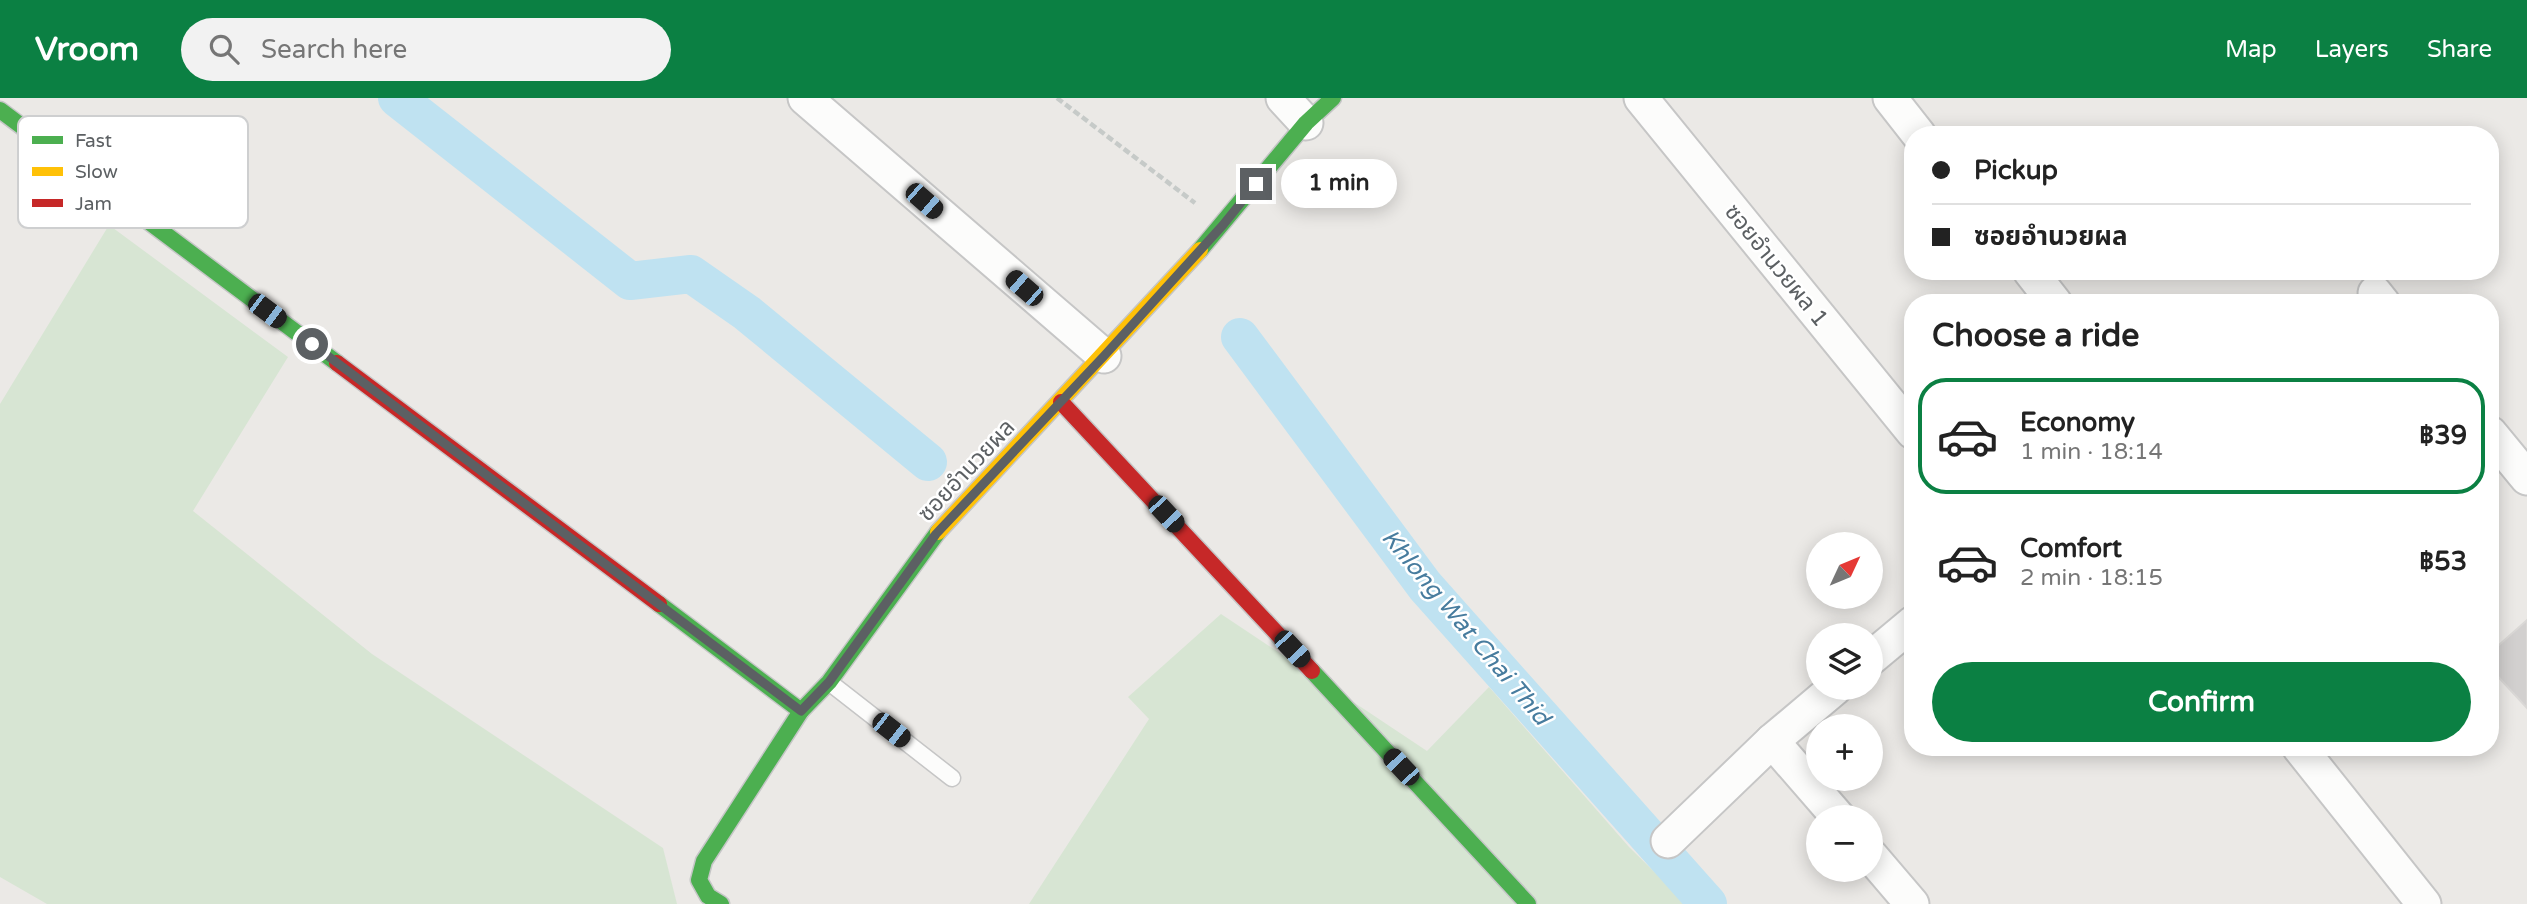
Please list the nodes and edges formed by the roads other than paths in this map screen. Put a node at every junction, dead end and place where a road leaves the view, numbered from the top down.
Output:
1 (805, 98) edge
2 (1283, 98) edge
3 (1333, 98) edge
4 (1642, 98) edge
5 (1890, 98) edge
6 (0, 110) edge
7 (1306, 122) junction
8 (18, 124) edge
9 (1912, 126) edge
10 (157, 228) edge
11 (2037, 280) edge
12 (2048, 294) edge
13 (1104, 356) junction
14 (1061, 402) junction
15 (1904, 421) edge
16 (2499, 444) edge
17 (2527, 478) edge
18 (1904, 630) edge
19 (1883, 648) edge
20 (829, 682) junction
21 (1821, 700) edge
22 (801, 711) junction
23 (1772, 741) junction
24 (2306, 756) edge
25 (953, 778) dead end
26 (1828, 805) edge
27 (1668, 841) dead end
28 (1883, 870) edge
29 (721, 904) edge
30 (1528, 904) edge
31 (1912, 904) edge
32 (2424, 904) edge

1 - 13 street
2 - 7 street
3 - 7 street, ซอยอำนวยผล
4 - 15 street, ซอยอำนวยผล 1
5 - 9 street
6 - 8 street
7 - 13 street, ซอยอำนวยผล
10 - 22 street
11 - 12 street
13 - 14 street, ซอยอำนวยผล
14 - 20 street, ซอยอำนวยผล
14 - 30 street
16 - 17 street
18 - 19 street
20 - 22 street, ซอยอำนวยผล
20 - 25 lane
21 - 23 street
22 - 29 street, ซอยอำนวยผล
23 - 26 street
23 - 27 street
24 - 32 street
28 - 31 street

